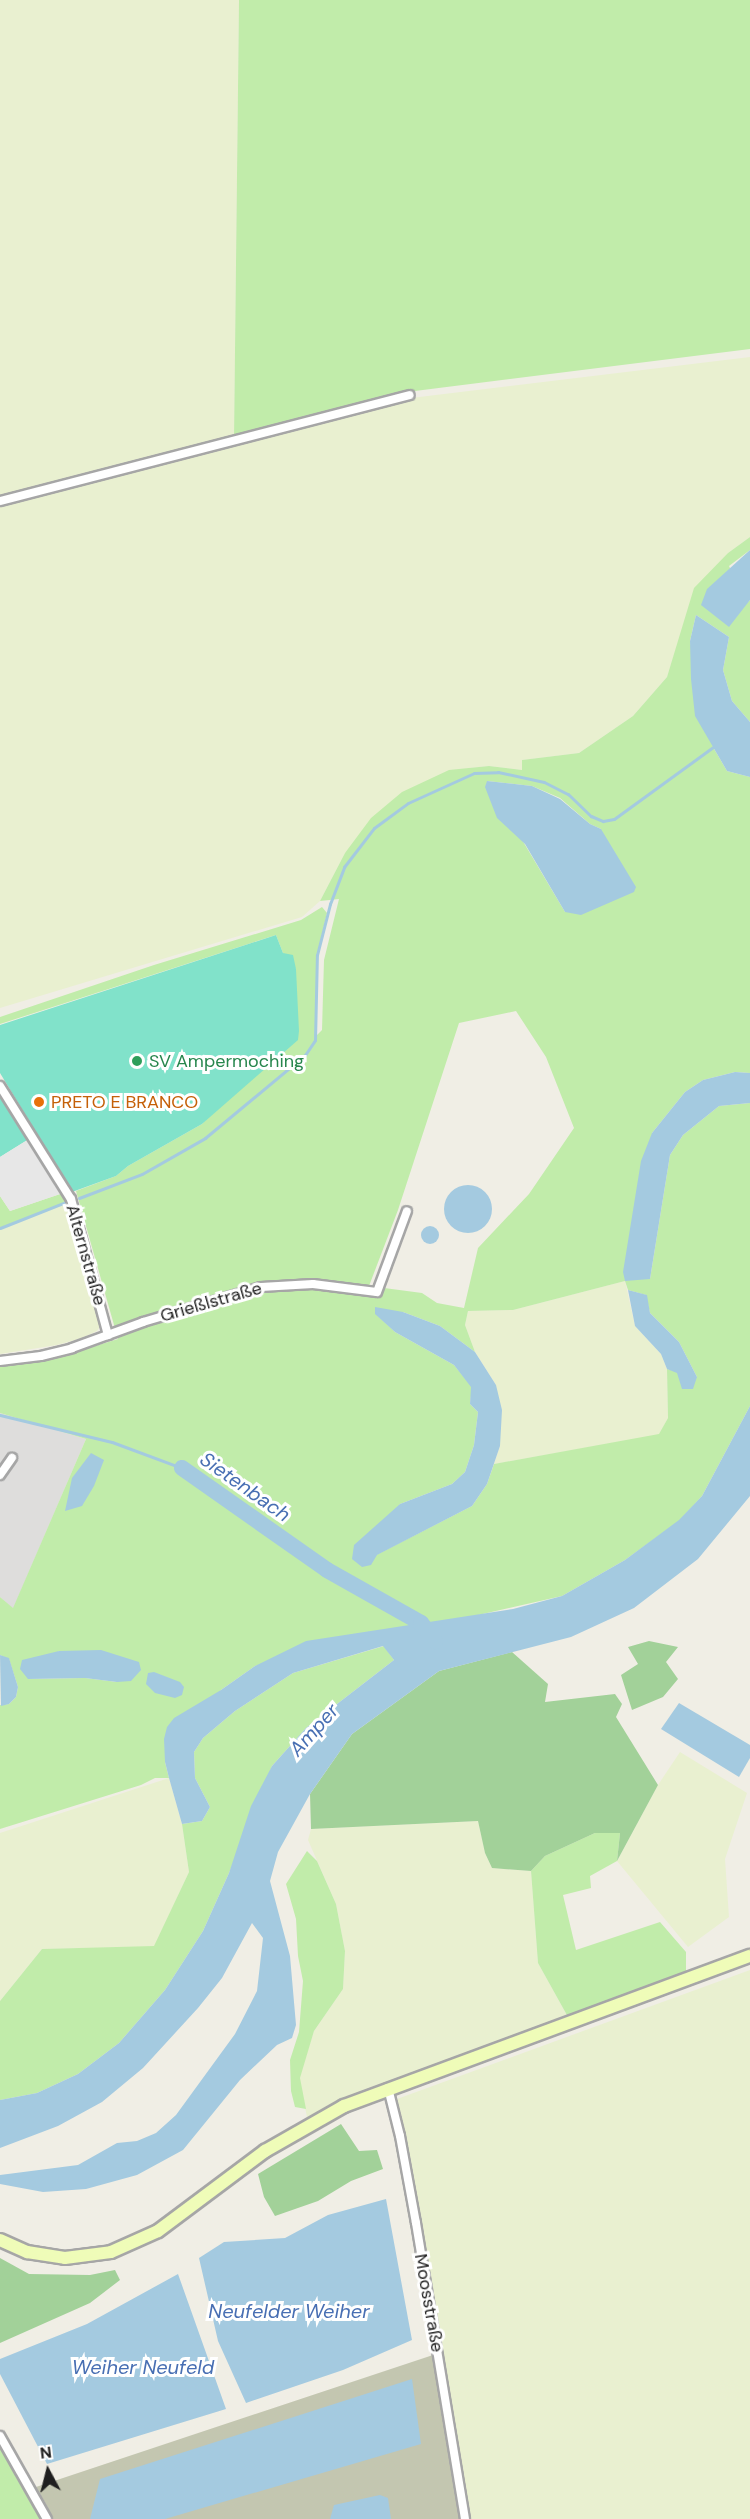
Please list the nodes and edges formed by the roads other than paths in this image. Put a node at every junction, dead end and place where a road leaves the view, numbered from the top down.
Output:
1 (409, 395) dead end
2 (0, 501) edge
3 (0, 1086) edge
4 (407, 1211) dead end
5 (108, 1335) junction
6 (0, 1361) edge
7 (12, 1458) dead end
8 (0, 1476) edge
9 (750, 1956) edge
10 (388, 2088) junction
11 (0, 2240) edge
12 (0, 2436) edge
13 (47, 2519) edge
14 (465, 2519) edge

1 - 2 street
3 - 5 street, Alternstraße
4 - 5 street, Grießlstraße
5 - 6 street, Grießlstraße
7 - 8 street
9 - 10 main road
10 - 11 main road
10 - 14 street, Moosstraße
12 - 13 street

